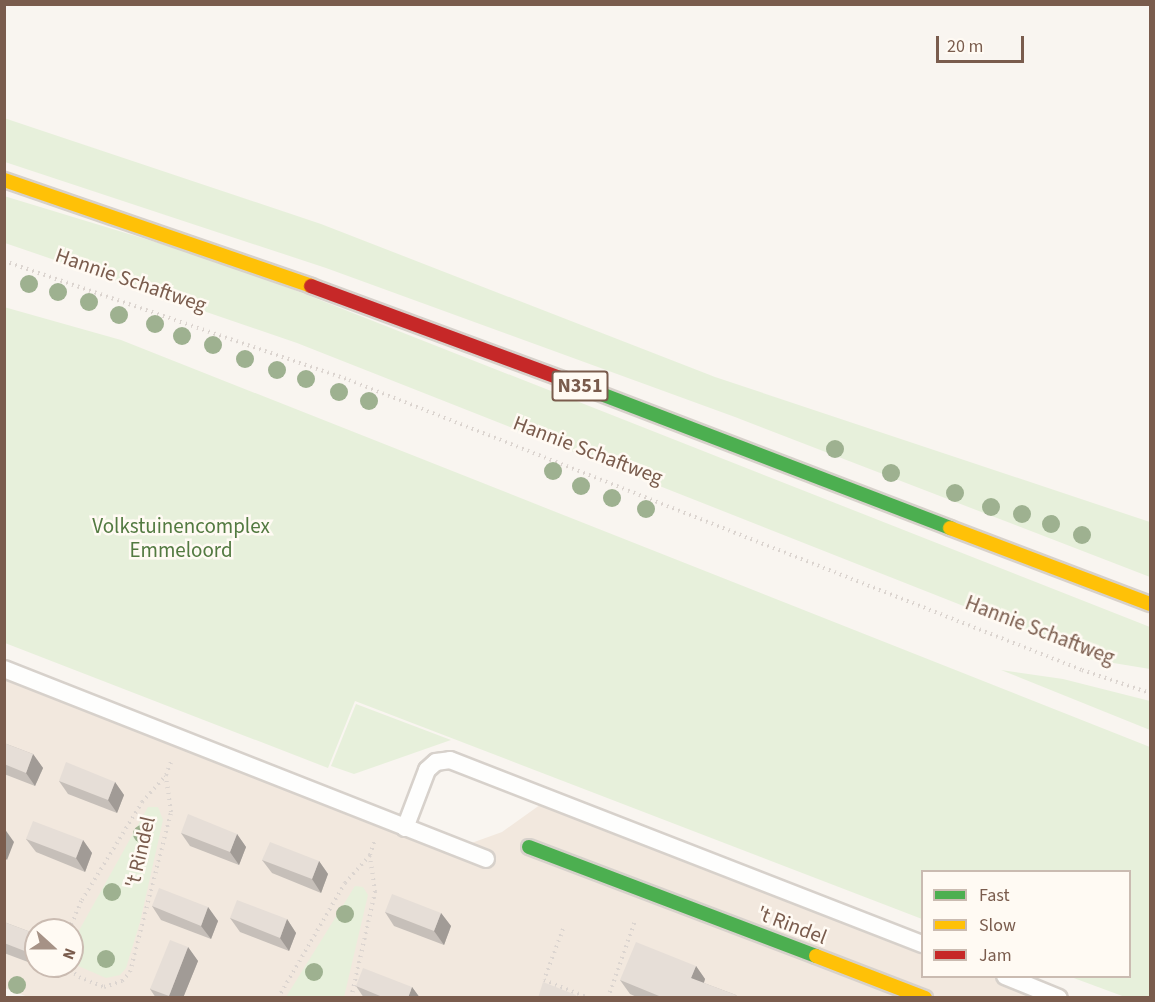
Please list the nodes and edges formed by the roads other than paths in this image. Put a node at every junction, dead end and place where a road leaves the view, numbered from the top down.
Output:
1 (4, 180) edge
2 (1150, 604) edge
3 (4, 669) edge
4 (405, 828) junction
5 (529, 847) dead end
6 (486, 859) dead end
7 (921, 944) edge
8 (1010, 978) edge
9 (924, 998) edge
10 (1059, 998) edge

1 - 2 main road, N351
3 - 4 lane
4 - 6 lane
4 - 7 lane
5 - 9 main road, 't Rindel
8 - 10 lane

